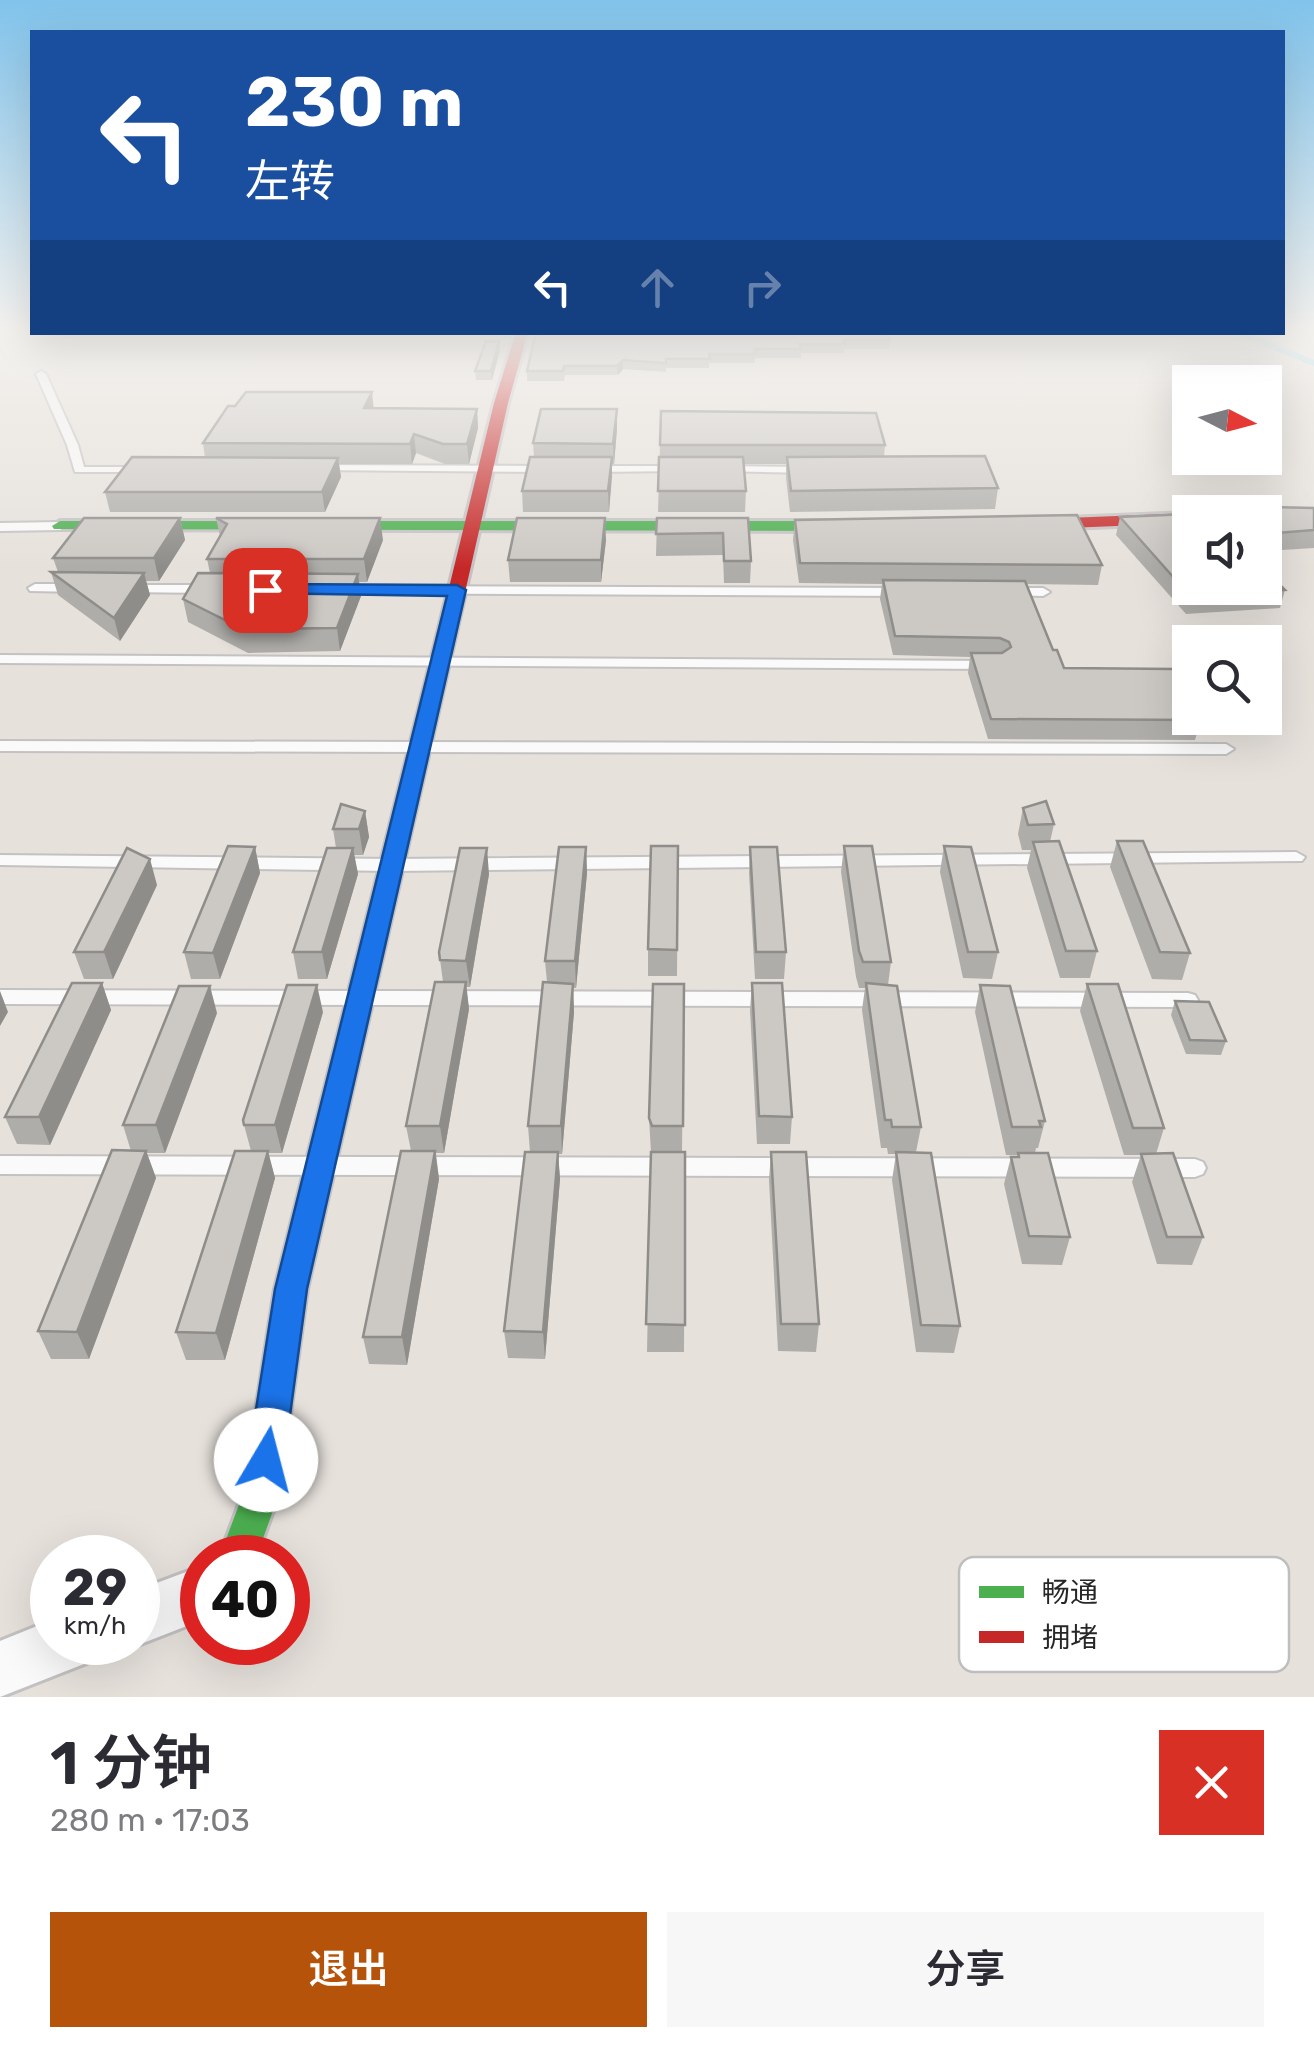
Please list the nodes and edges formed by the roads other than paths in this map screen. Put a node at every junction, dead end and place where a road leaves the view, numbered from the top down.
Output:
1 (53, 410) edge
2 (501, 410) edge
3 (306, 468) edge
4 (486, 468) junction
5 (564, 468) edge
6 (584, 469) edge
7 (154, 470) edge
8 (818, 470) edge
9 (1172, 519) edge
10 (988, 525) edge
11 (60, 526) joint
12 (472, 526) junction
13 (872, 526) edge
14 (0, 527) edge
15 (35, 588) dead end
16 (93, 588) edge
17 (112, 588) edge
18 (227, 589) edge
19 (323, 590) edge
20 (457, 590) junction
21 (926, 592) edge
22 (984, 592) edge
23 (1043, 592) dead end
24 (0, 660) edge
25 (440, 660) junction
26 (997, 665) edge
27 (0, 746) edge
28 (419, 748) junction
29 (1226, 749) dead end
30 (1296, 857) dead end
31 (0, 860) edge
32 (392, 865) junction
33 (361, 996) junction
34 (0, 997) edge
35 (1188, 1000) edge
36 (0, 1165) edge
37 (320, 1165) junction
38 (1195, 1168) dead end
39 (246, 1535) edge
40 (30, 1657) edge
41 (0, 1669) edge

1 - 7 lane
2 - 4 street
3 - 4 lane
4 - 5 lane
4 - 12 street
6 - 8 lane
9 - 10 street
11 - 12 street
11 - 14 lane
12 - 13 street
12 - 20 street
15 - 16 lane
17 - 18 lane
19 - 20 lane
20 - 21 lane
20 - 25 street
22 - 23 lane
24 - 25 lane
25 - 26 lane
25 - 28 street
27 - 28 lane
28 - 29 lane
28 - 32 street
30 - 32 lane
31 - 32 lane
32 - 33 street
33 - 34 lane
33 - 35 lane
33 - 37 street
36 - 37 lane
37 - 38 lane
37 - 39 street
40 - 41 street

